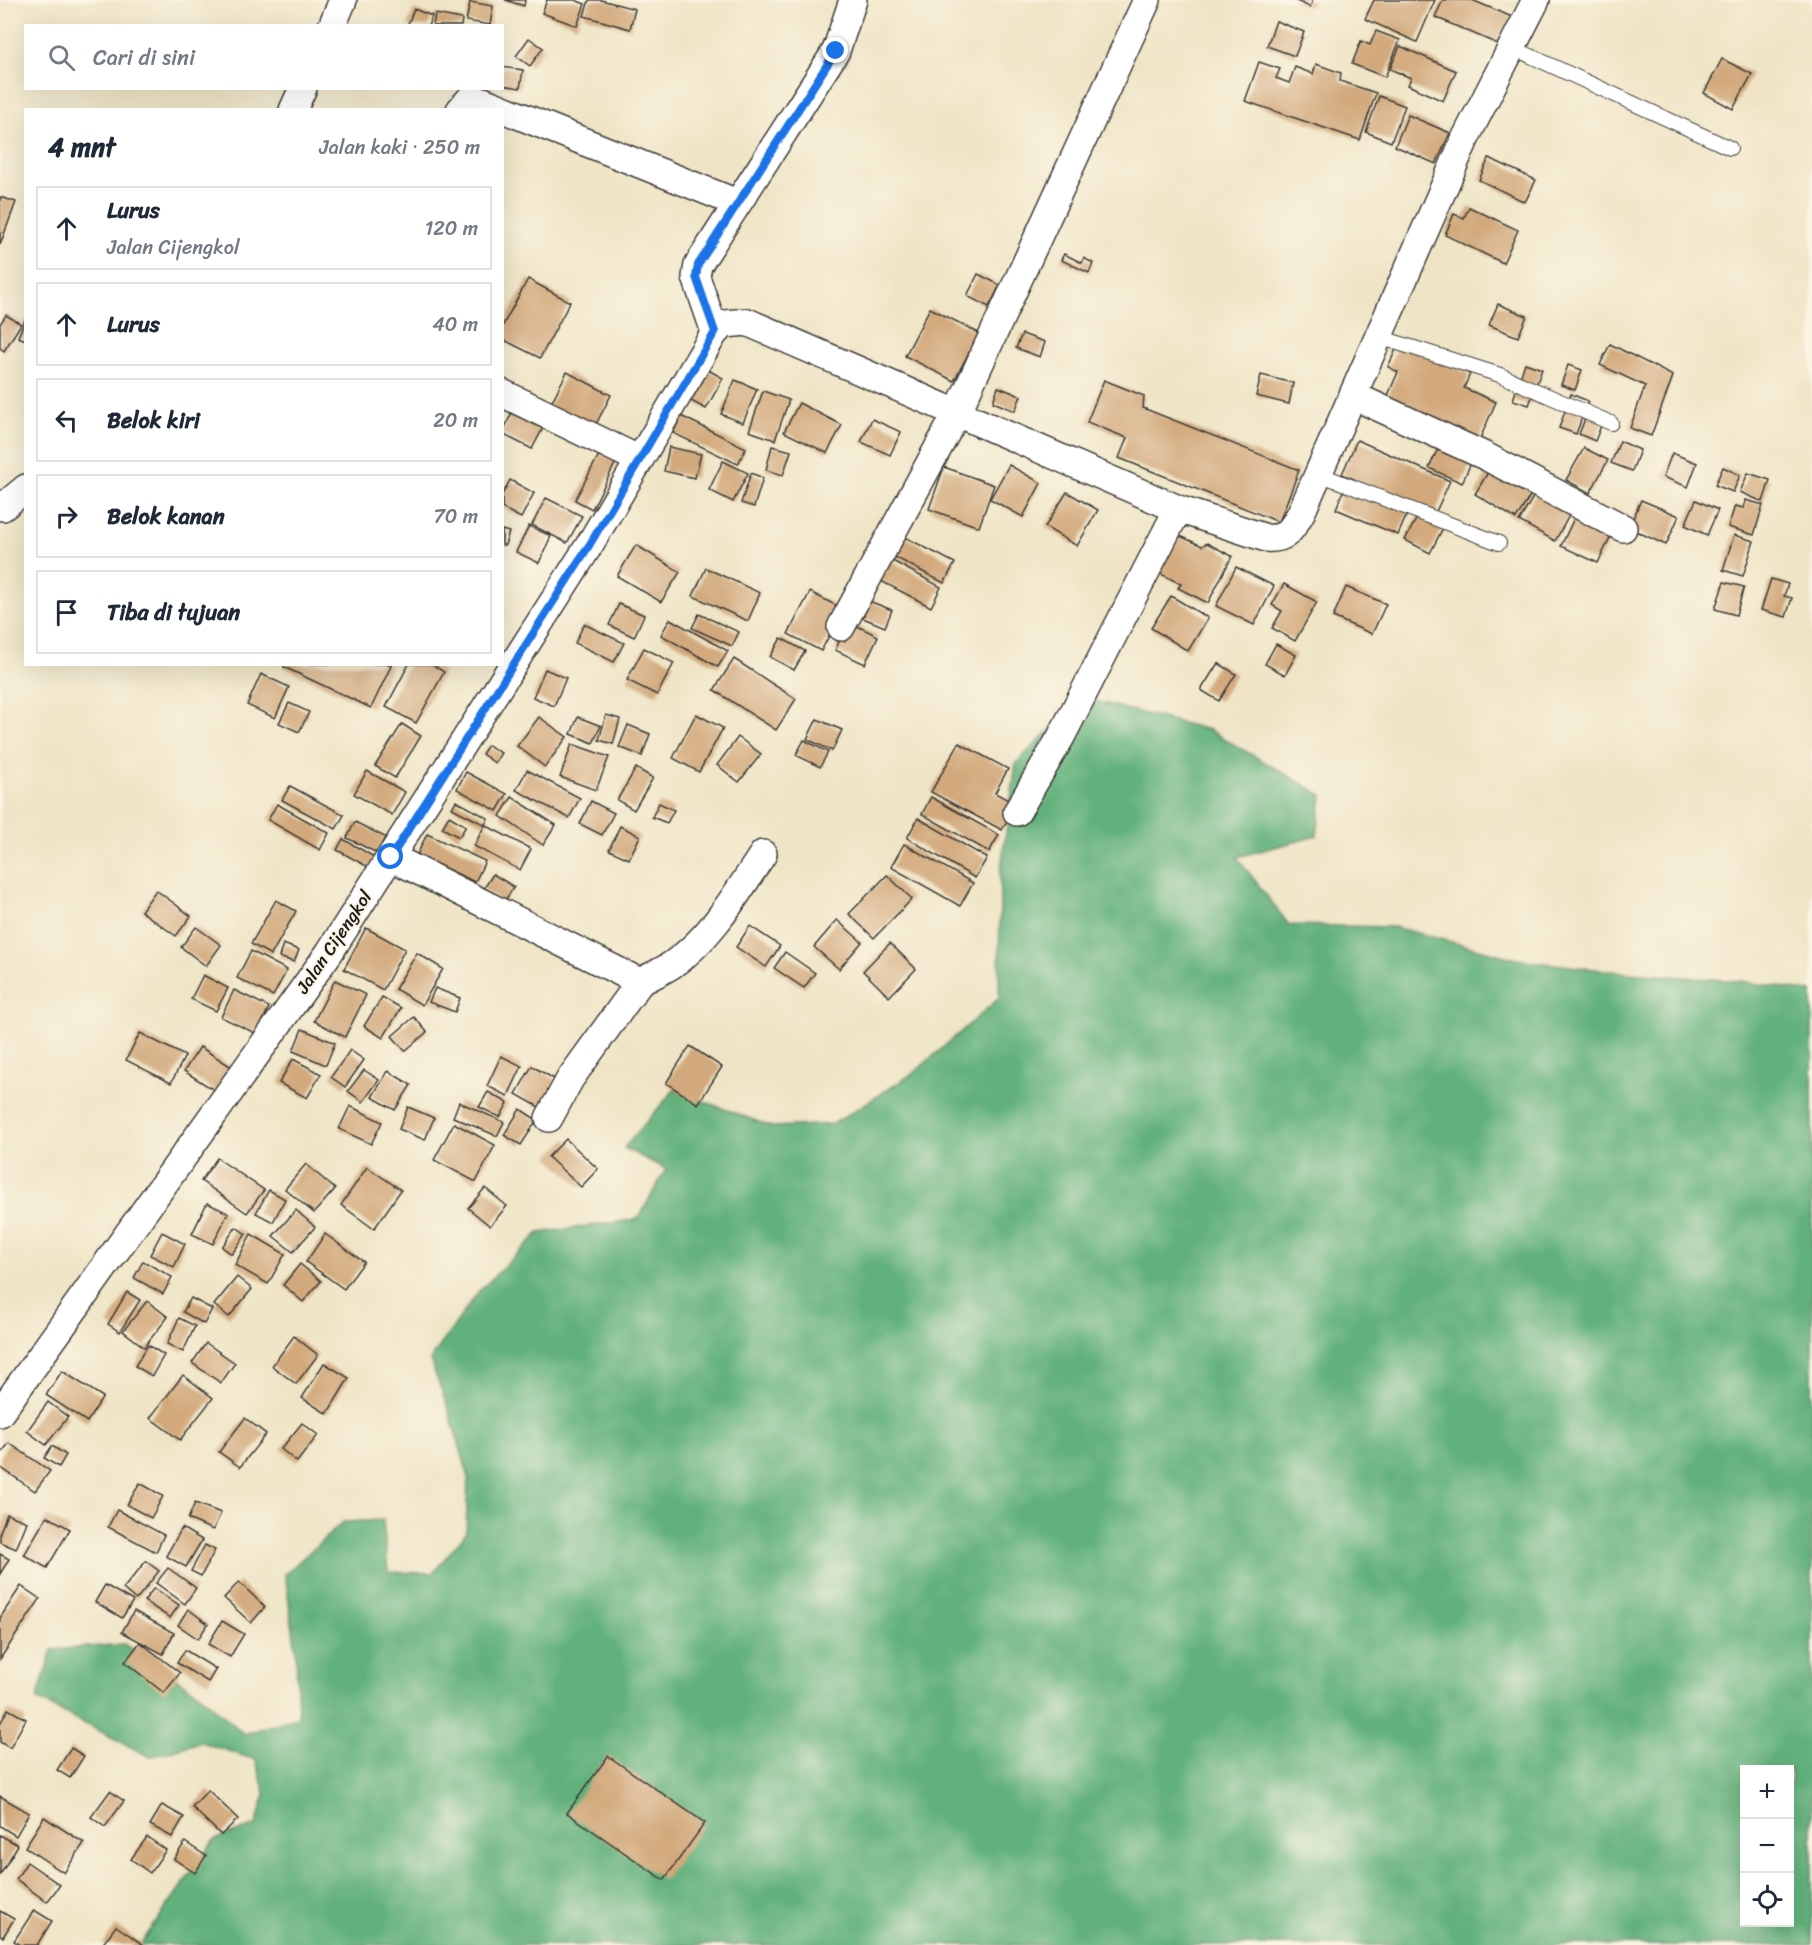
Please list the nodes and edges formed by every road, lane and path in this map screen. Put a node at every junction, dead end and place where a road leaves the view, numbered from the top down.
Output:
1 (343, 0) edge
2 (853, 0) edge
3 (1147, 0) edge
4 (1526, 3) edge
5 (333, 24) edge
6 (1511, 47) junction
7 (302, 90) edge
8 (294, 108) edge
9 (462, 108) edge
10 (498, 108) edge
11 (504, 110) edge
12 (1730, 148) dead end
13 (737, 203) junction
14 (715, 332) junction
15 (1379, 337) junction
16 (504, 394) edge
17 (1354, 396) junction
18 (957, 413) junction
19 (1611, 423) dead end
20 (638, 459) junction
21 (1319, 474) junction
22 (24, 490) edge
23 (3, 507) dead end
24 (1178, 509) junction
25 (1623, 528) dead end
26 (1498, 543) dead end
27 (841, 627) dead end
28 (1017, 812) dead end
29 (763, 854) dead end
30 (391, 857) junction
31 (640, 982) junction
32 (549, 1118) dead end
33 (0, 1413) edge

1 - 5 street
2 - 13 street
3 - 18 street
4 - 6 street
6 - 12 lane
6 - 15 street
7 - 8 street
9 - 10 street
11 - 13 street
13 - 14 street
14 - 18 street
14 - 20 street, Jalan Cijengkol
15 - 17 street
15 - 19 lane
16 - 20 street
17 - 21 street
17 - 25 street
18 - 24 street
18 - 27 street
20 - 30 street, Jalan Cijengkol
21 - 24 street
21 - 26 lane
22 - 23 street
24 - 28 street
29 - 31 street
30 - 31 street
30 - 33 street, Jalan Cijengkol
31 - 32 street

